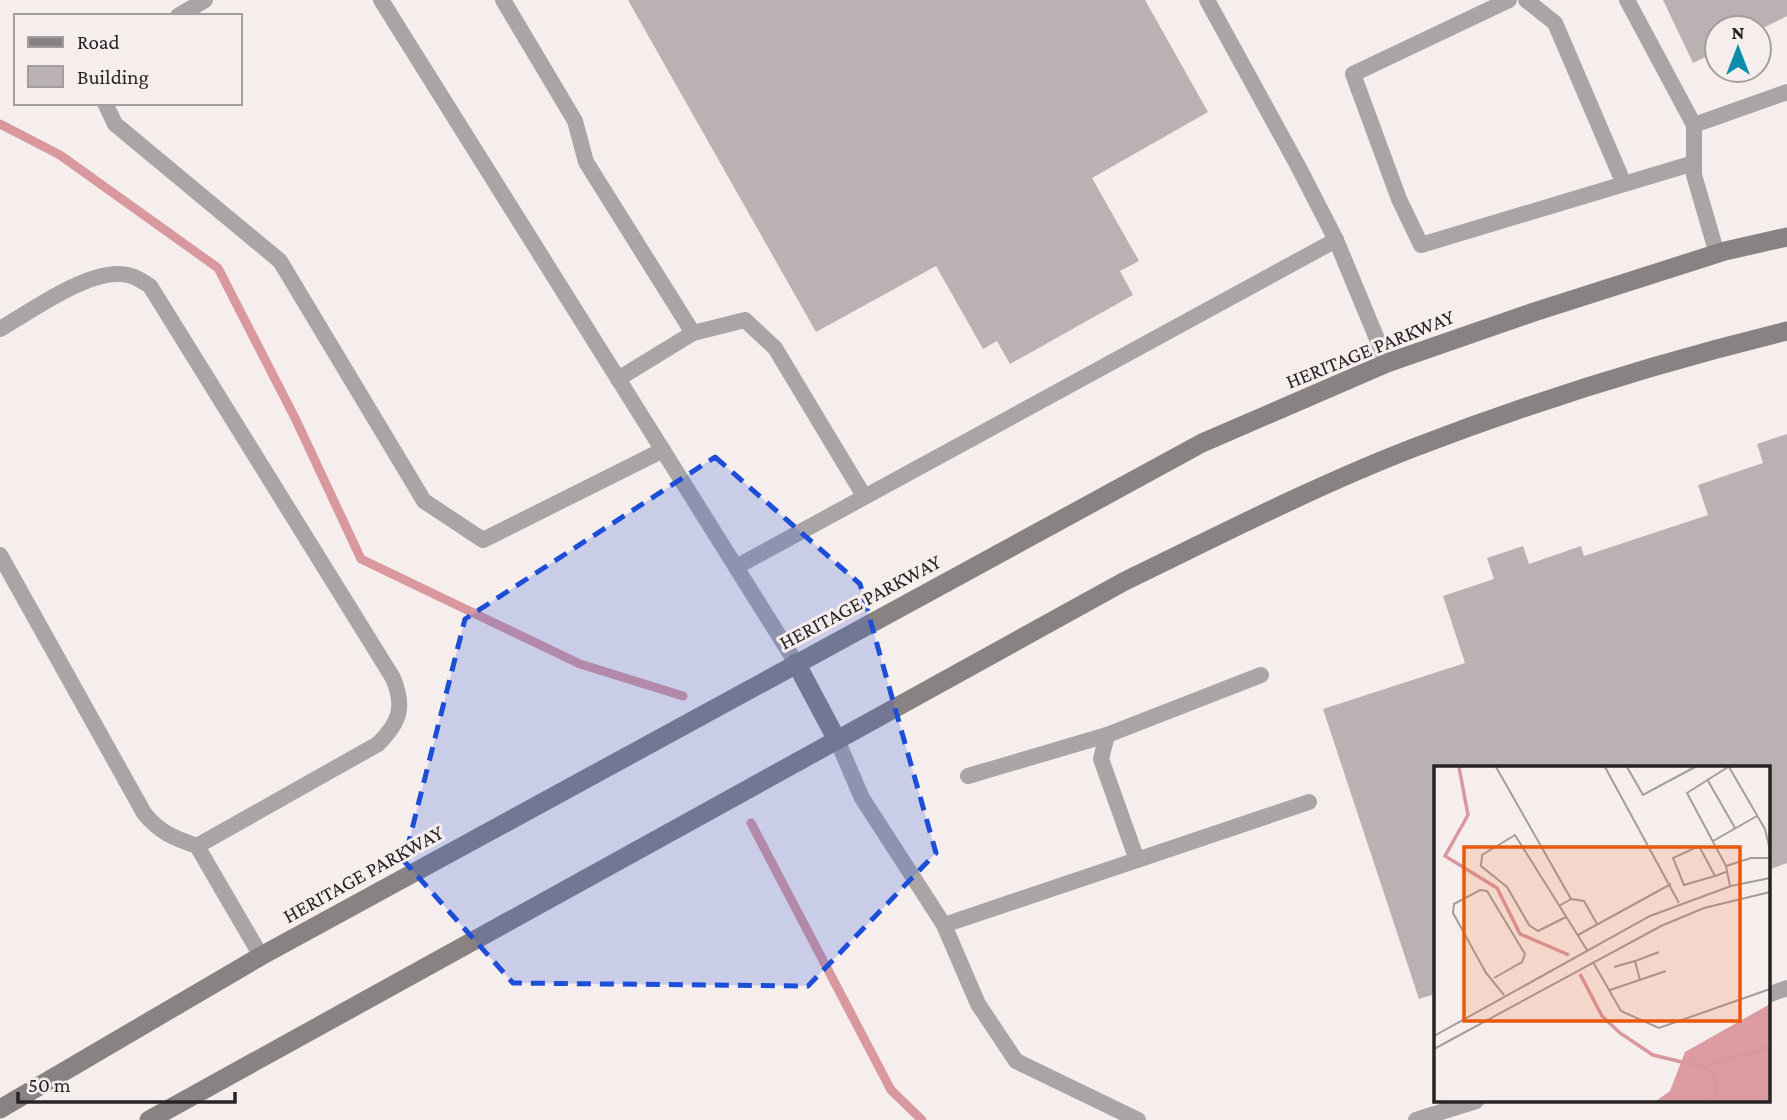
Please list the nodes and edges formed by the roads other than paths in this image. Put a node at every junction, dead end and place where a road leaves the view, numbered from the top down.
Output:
1 (205, 0) edge
2 (381, 0) edge
3 (503, 0) edge
4 (1207, 0) edge
5 (1509, 0) edge
6 (1526, 0) edge
7 (1628, 0) edge
8 (181, 14) edge
9 (1787, 92) edge
10 (106, 105) edge
11 (1694, 125) junction
12 (1694, 163) junction
13 (1624, 184) junction
14 (1787, 237) edge
15 (1336, 240) junction
16 (1717, 254) junction
17 (0, 329) edge
18 (1787, 331) edge
19 (693, 333) junction
20 (1387, 363) junction
21 (618, 379) junction
22 (663, 450) junction
23 (864, 496) junction
24 (0, 555) edge
25 (736, 567) junction
26 (796, 663) junction
27 (1261, 675) dead end
28 (1107, 735) junction
29 (836, 740) junction
30 (968, 776) dead end
31 (1309, 802) dead end
32 (197, 846) junction
33 (1137, 860) junction
34 (944, 925) junction
35 (261, 956) junction
36 (1787, 988) edge
37 (1770, 994) edge
38 (1473, 1102) edge
39 (0, 1109) edge
40 (149, 1120) edge
41 (1138, 1120) edge
42 (1416, 1120) edge

1 - 8 lane
2 - 21 lane
3 - 19 lane
4 - 15 lane
5 - 13 lane
6 - 13 lane
7 - 11 lane
9 - 11 lane
10 - 22 lane
11 - 12 lane
12 - 13 lane
12 - 16 lane
14 - 16 main road, HERITAGE PARKWAY
15 - 20 lane
15 - 23 lane
16 - 20 main road, HERITAGE PARKWAY
17 - 32 lane
18 - 29 main road
19 - 21 lane
19 - 23 lane
20 - 26 main road, HERITAGE PARKWAY
21 - 22 lane
22 - 25 lane
23 - 25 lane
24 - 32 lane
25 - 26 lane
26 - 29 main road
26 - 35 main road, HERITAGE PARKWAY
27 - 28 lane
28 - 30 lane
28 - 33 lane
29 - 34 lane
29 - 40 main road
31 - 33 lane
32 - 35 lane
33 - 34 lane
34 - 41 lane
35 - 39 main road, HERITAGE PARKWAY
36 - 37 lane
38 - 42 lane

